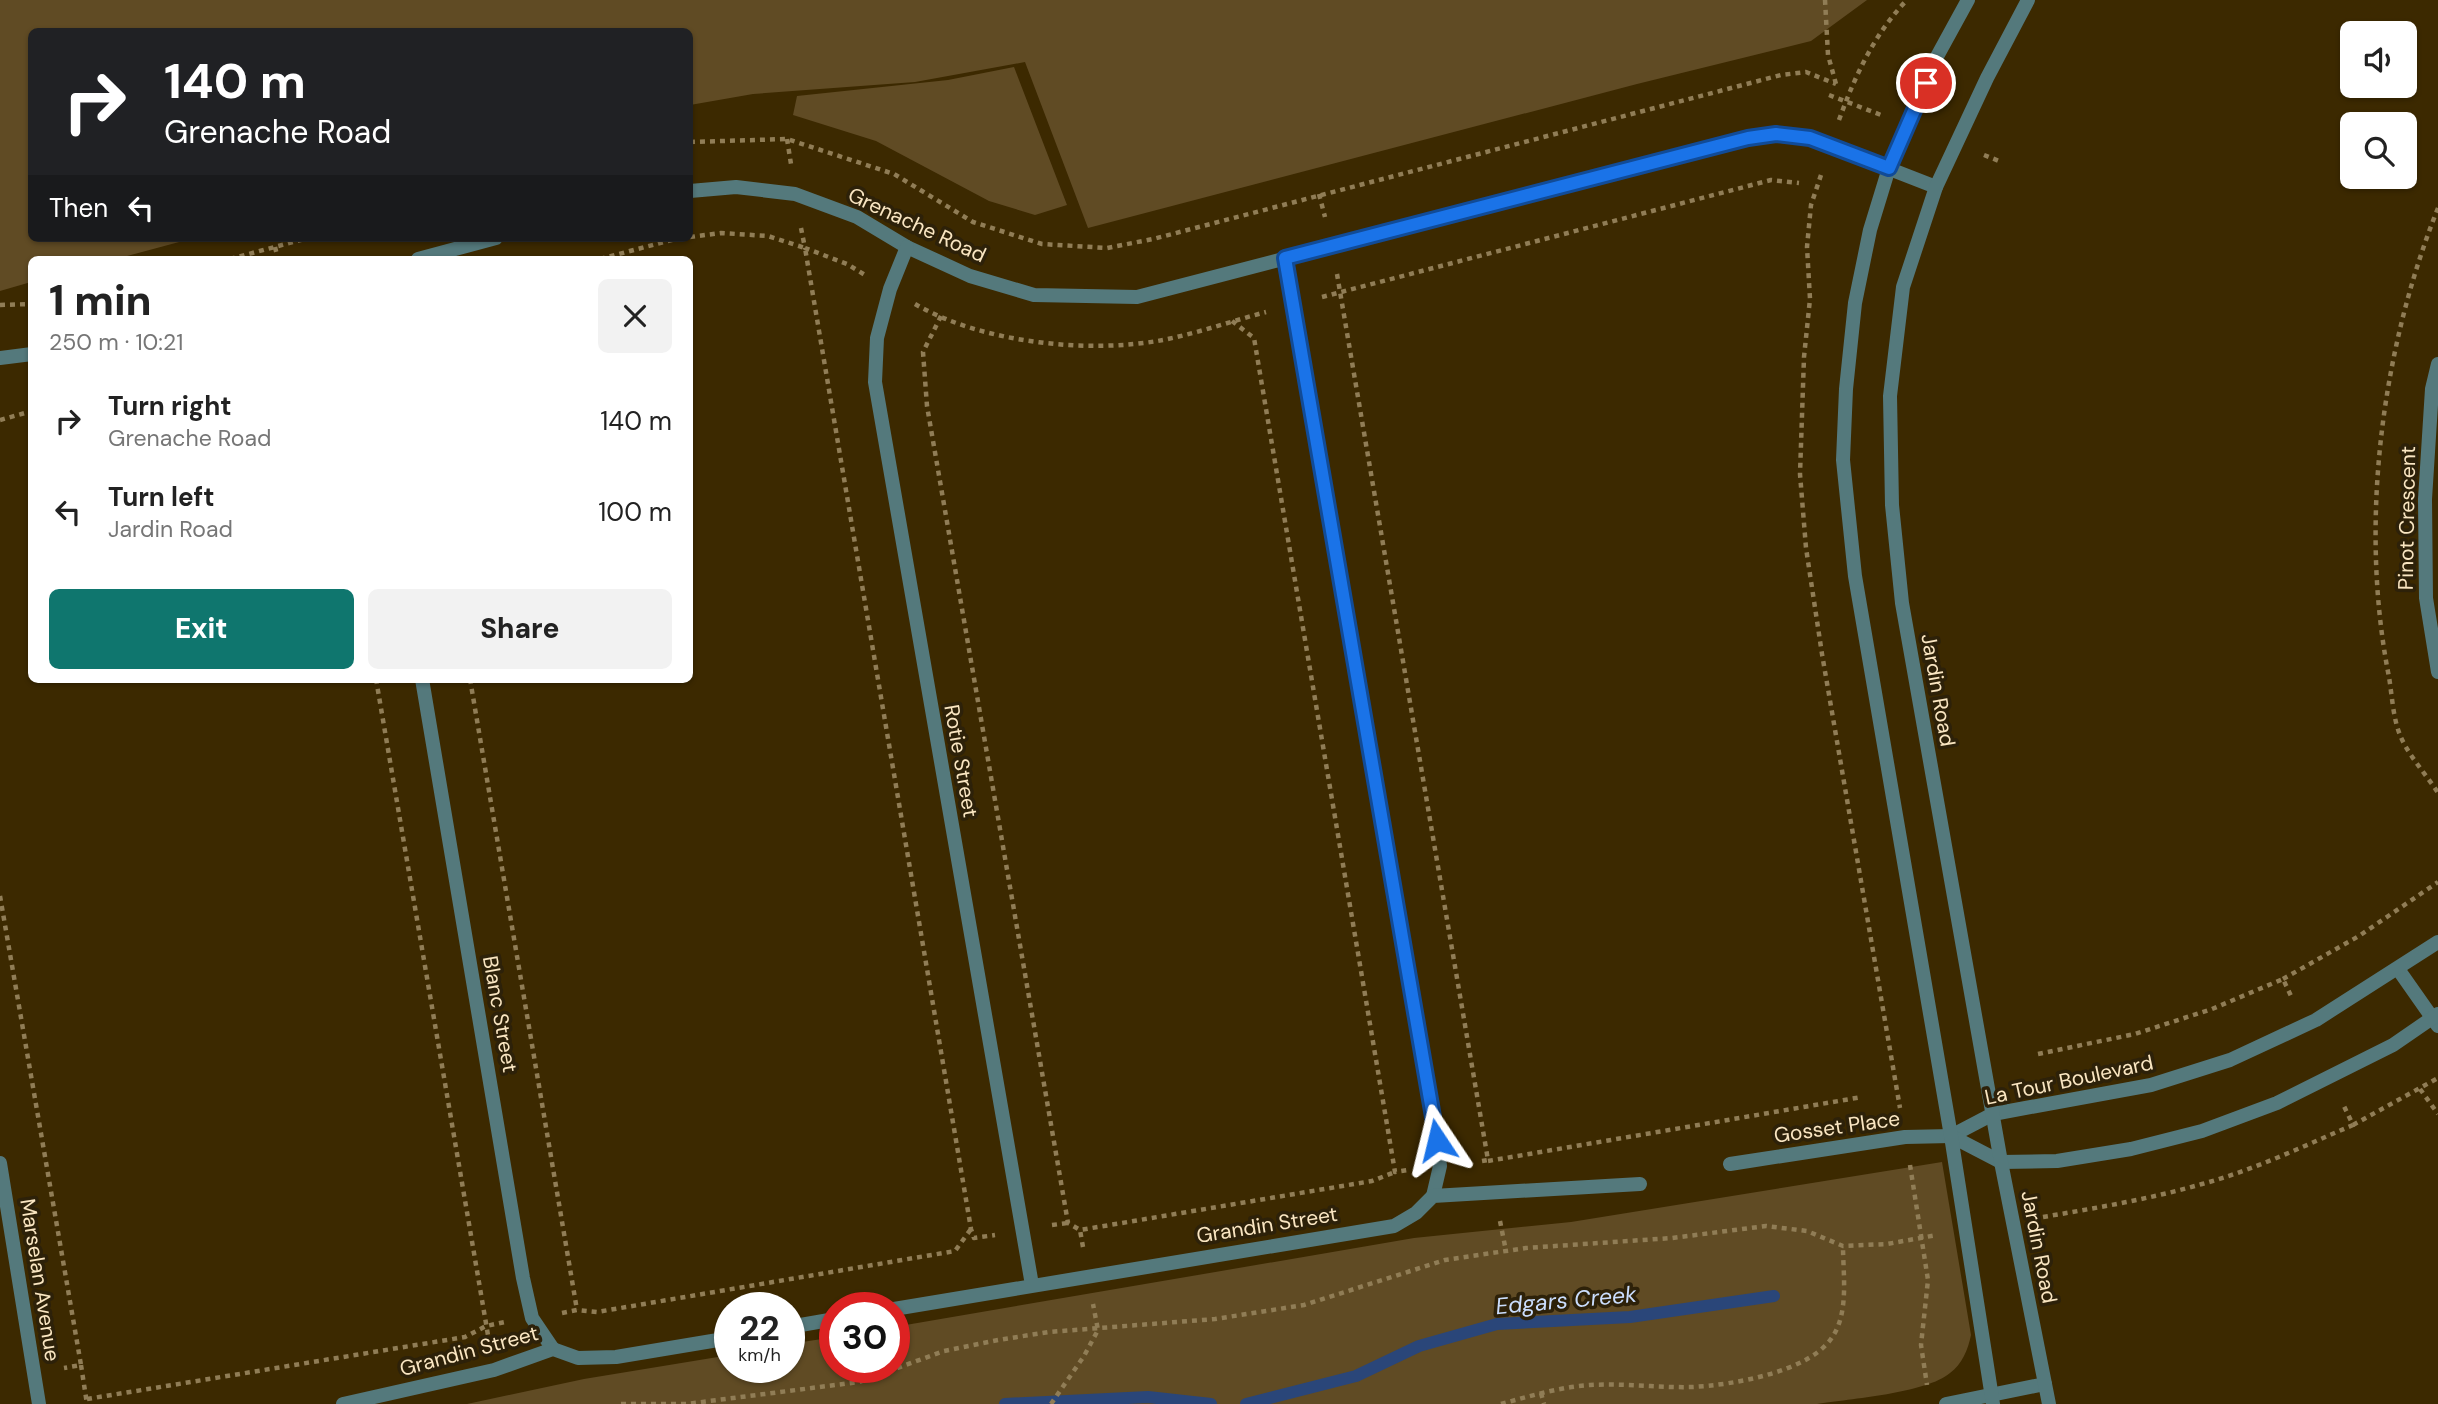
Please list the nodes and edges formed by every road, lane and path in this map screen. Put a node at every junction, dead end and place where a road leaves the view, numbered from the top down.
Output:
1 (1825, 0) edge
2 (1968, 0) edge
3 (2028, 0) edge
4 (693, 142) edge
5 (1889, 168) junction
6 (1936, 187) junction
7 (693, 191) edge
8 (693, 237) edge
9 (293, 242) edge
10 (481, 242) edge
11 (664, 242) edge
12 (1333, 245) junction
13 (275, 247) junction
14 (907, 247) junction
15 (241, 256) edge
16 (277, 256) edge
17 (429, 256) edge
18 (611, 256) edge
19 (1285, 258) junction
20 (28, 304) edge
21 (0, 305) edge
22 (941, 316) dead end
23 (1232, 321) dead end
24 (28, 354) edge
25 (0, 358) edge
26 (2438, 363) edge
27 (28, 412) edge
28 (0, 420) edge
29 (2438, 672) edge
30 (377, 683) edge
31 (423, 683) edge
32 (471, 683) edge
33 (2438, 882) edge
34 (0, 896) edge
35 (2438, 942) edge
36 (2398, 969) junction
37 (2283, 979) dead end
38 (2436, 1019) edge
39 (2438, 1077) edge
40 (2420, 1089) junction
41 (1862, 1097) dead end
42 (1993, 1114) junction
43 (2438, 1114) edge
44 (2353, 1125) dead end
45 (1951, 1136) junction
46 (1488, 1160) junction
47 (2001, 1162) junction
48 (0, 1163) edge
49 (1730, 1164) dead end
50 (1440, 1166) junction
51 (1395, 1172) junction
52 (1640, 1184) dead end
53 (1495, 1193) junction
54 (1433, 1196) junction
55 (1068, 1223) junction
56 (1080, 1230) junction
57 (1022, 1231) junction
58 (1843, 1246) junction
59 (1506, 1251) junction
60 (1088, 1276) junction
61 (1032, 1285) junction
62 (910, 1306) edge
63 (577, 1310) dead end
64 (1098, 1330) junction
65 (714, 1341) edge
66 (553, 1349) junction
67 (81, 1365) junction
68 (494, 1370) junction
69 (34, 1373) junction
70 (2045, 1384) junction
71 (1928, 1392) dead end
72 (1541, 1393) junction
73 (1993, 1400) edge
74 (39, 1404) edge
75 (87, 1404) edge
76 (343, 1404) edge
77 (621, 1404) edge
78 (1051, 1404) edge
79 (1501, 1404) edge
80 (1544, 1404) edge
81 (1947, 1404) edge
82 (2049, 1404) edge

1 - 4 path
2 - 5 street
3 - 6 street, Jardin Road
5 - 6 street, Grenache Road
5 - 12 street, Grenache Road
5 - 45 street
6 - 42 street, Jardin Road
7 - 14 street, Grenache Road
8 - 57 path
9 - 13 path
10 - 17 street
11 - 18 path
12 - 19 street, Grenache Road
12 - 46 path
13 - 15 path
13 - 16 path
14 - 19 street, Grenache Road
14 - 57 street, Rotie Street
19 - 50 street
20 - 21 path
22 - 55 path
23 - 51 path
24 - 25 street
26 - 29 street, Pinot Crescent
27 - 28 path
30 - 68 path
31 - 66 street, Blanc Street
32 - 63 path
33 - 37 path
34 - 67 path
35 - 36 street, La Tour Boulevard
36 - 38 street
36 - 42 street, La Tour Boulevard
38 - 47 street
39 - 40 path
40 - 43 path
40 - 44 path
41 - 46 path
42 - 45 street, La Tour Boulevard
42 - 47 street, Jardin Road
45 - 47 street
45 - 49 street, Gosset Place
45 - 73 street
46 - 50 path
46 - 53 path
47 - 70 street, Jardin Road
48 - 69 street, Marselan Avenue
50 - 51 path
50 - 54 street
51 - 56 path
52 - 53 street
53 - 54 street
53 - 59 path
54 - 60 street, Grandin Street
55 - 56 path
55 - 57 path
56 - 60 path
57 - 61 street, Rotie Street
58 - 59 path
58 - 71 path
58 - 72 path
59 - 64 path
60 - 61 street, Grandin Street
61 - 62 street, Grandin Street
64 - 77 path
64 - 78 path
65 - 66 street, Grandin Street
66 - 68 street, Grandin Street
67 - 69 path
67 - 75 path
68 - 76 street, Grandin Street
69 - 74 street, Marselan Avenue
70 - 73 street
70 - 82 street, Jardin Road
72 - 79 path
72 - 80 path
73 - 81 street

